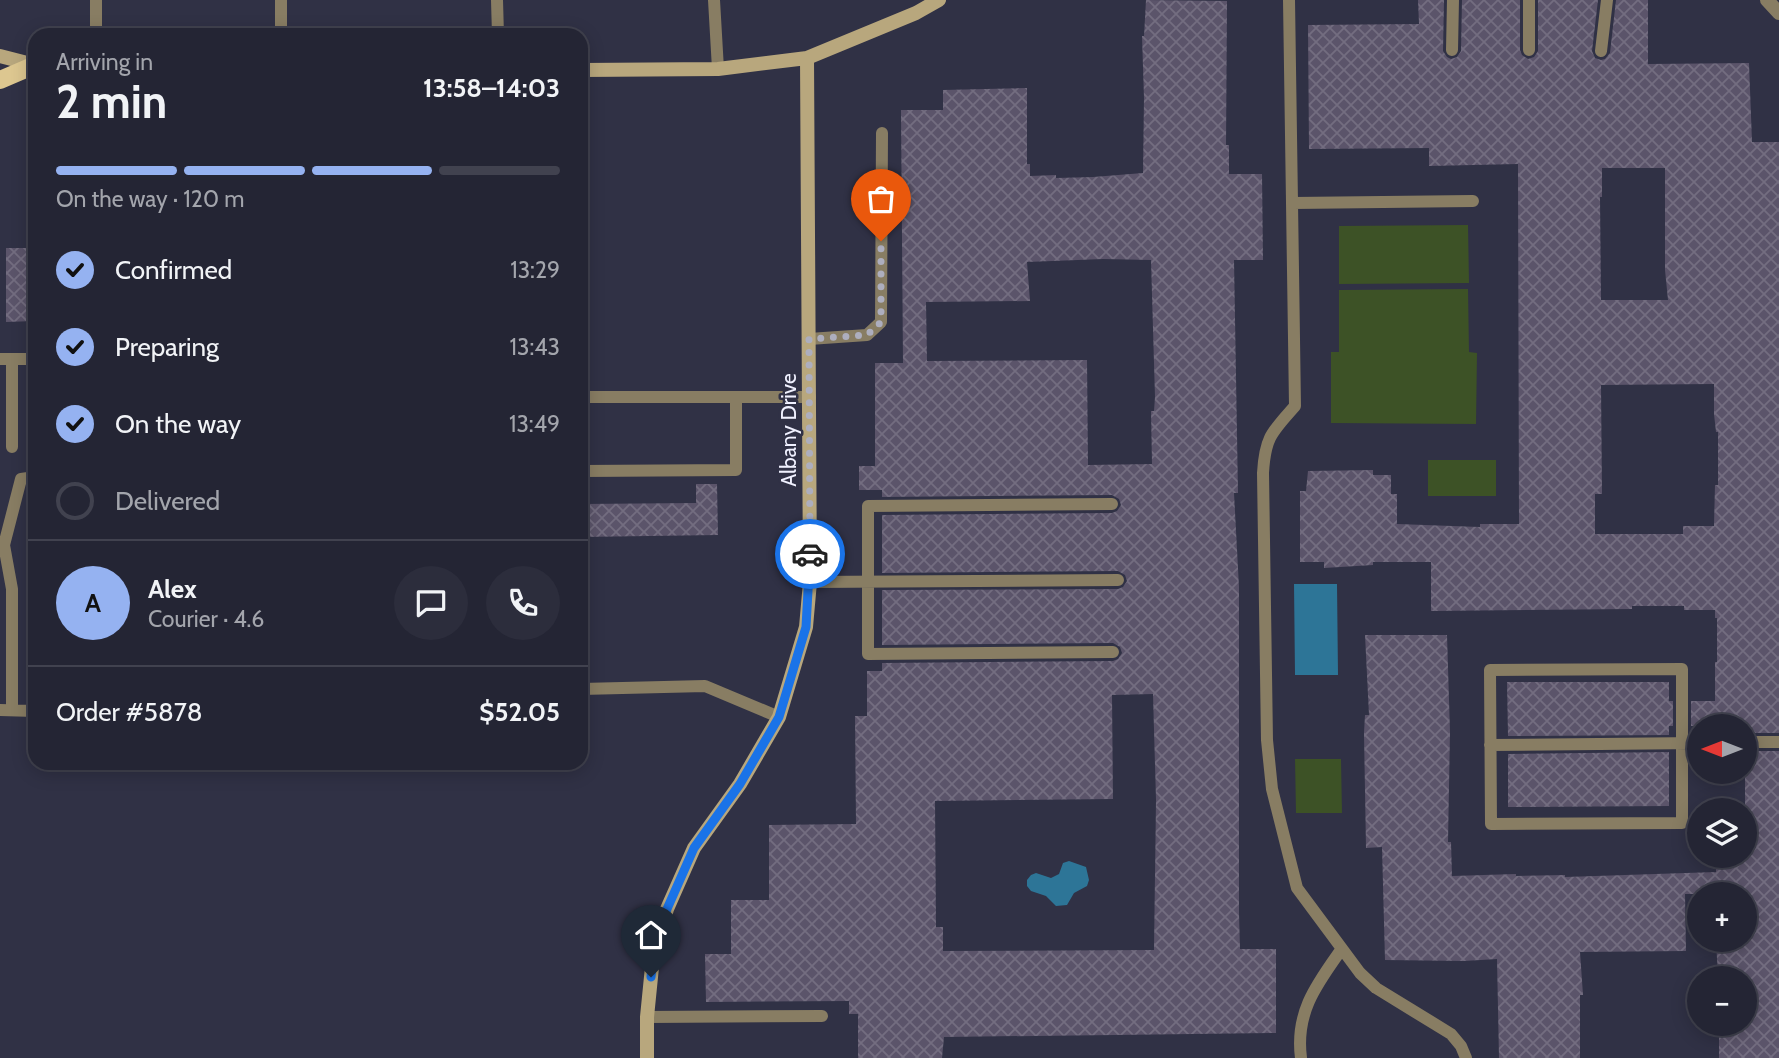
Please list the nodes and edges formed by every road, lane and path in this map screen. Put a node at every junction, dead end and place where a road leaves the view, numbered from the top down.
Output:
1 (96, 0) edge
2 (281, 0) edge
3 (497, 0) edge
4 (714, 0) edge
5 (939, 0) edge
6 (1289, 0) edge
7 (1452, 0) edge
8 (1529, 0) edge
9 (1607, 0) edge
10 (1767, 0) edge
11 (1779, 13) edge
12 (96, 28) edge
13 (281, 28) edge
14 (498, 28) edge
15 (1452, 50) dead end
16 (1529, 50) dead end
17 (1601, 51) dead end
18 (0, 56) edge
19 (807, 58) junction
20 (28, 63) edge
21 (28, 68) edge
22 (718, 69) junction
23 (588, 70) edge
24 (0, 80) edge
25 (882, 133) dead end
26 (1473, 201) dead end
27 (1293, 203) junction
28 (809, 339) junction
29 (6, 359) edge
30 (28, 359) edge
31 (588, 397) edge
32 (736, 397) junction
33 (810, 397) junction
34 (12, 447) dead end
35 (588, 471) edge
36 (28, 478) edge
37 (1112, 504) dead end
38 (2, 544) edge
39 (1118, 580) dead end
40 (810, 582) junction
41 (868, 582) junction
42 (1113, 652) dead end
43 (588, 689) edge
44 (6, 710) edge
45 (28, 711) edge
46 (779, 717) junction
47 (1757, 742) edge
48 (1779, 742) edge
49 (1682, 743) junction
50 (1687, 743) edge
51 (1490, 746) junction
52 (1341, 950) junction
53 (821, 1016) dead end
54 (647, 1017) junction
55 (647, 1058) edge
56 (1301, 1058) edge
57 (1466, 1058) edge

1 - 12 lane
2 - 13 lane
3 - 14 lane
4 - 22 lane
5 - 19 street
6 - 27 lane
7 - 15 lane
8 - 16 lane
9 - 17 lane
10 - 11 street
18 - 20 street
19 - 22 street
19 - 28 street, Albany Drive
21 - 24 main road
22 - 23 street
25 - 28 lane
26 - 27 lane
27 - 52 lane
28 - 33 street, Albany Drive
29 - 30 lane
29 - 34 lane
31 - 32 lane
32 - 33 lane
32 - 35 lane
33 - 40 street, Albany Drive
36 - 38 lane
37 - 41 lane
38 - 44 lane
39 - 41 lane
40 - 41 lane
40 - 46 street, Albany Drive
41 - 42 lane
43 - 46 lane
44 - 45 lane
46 - 54 street, Albany Drive
47 - 48 lane
49 - 50 lane
49 - 51 lane
49 - 51 lane
49 - 51 lane
52 - 56 lane
52 - 57 lane
53 - 54 lane
54 - 55 street, Albany Drive

